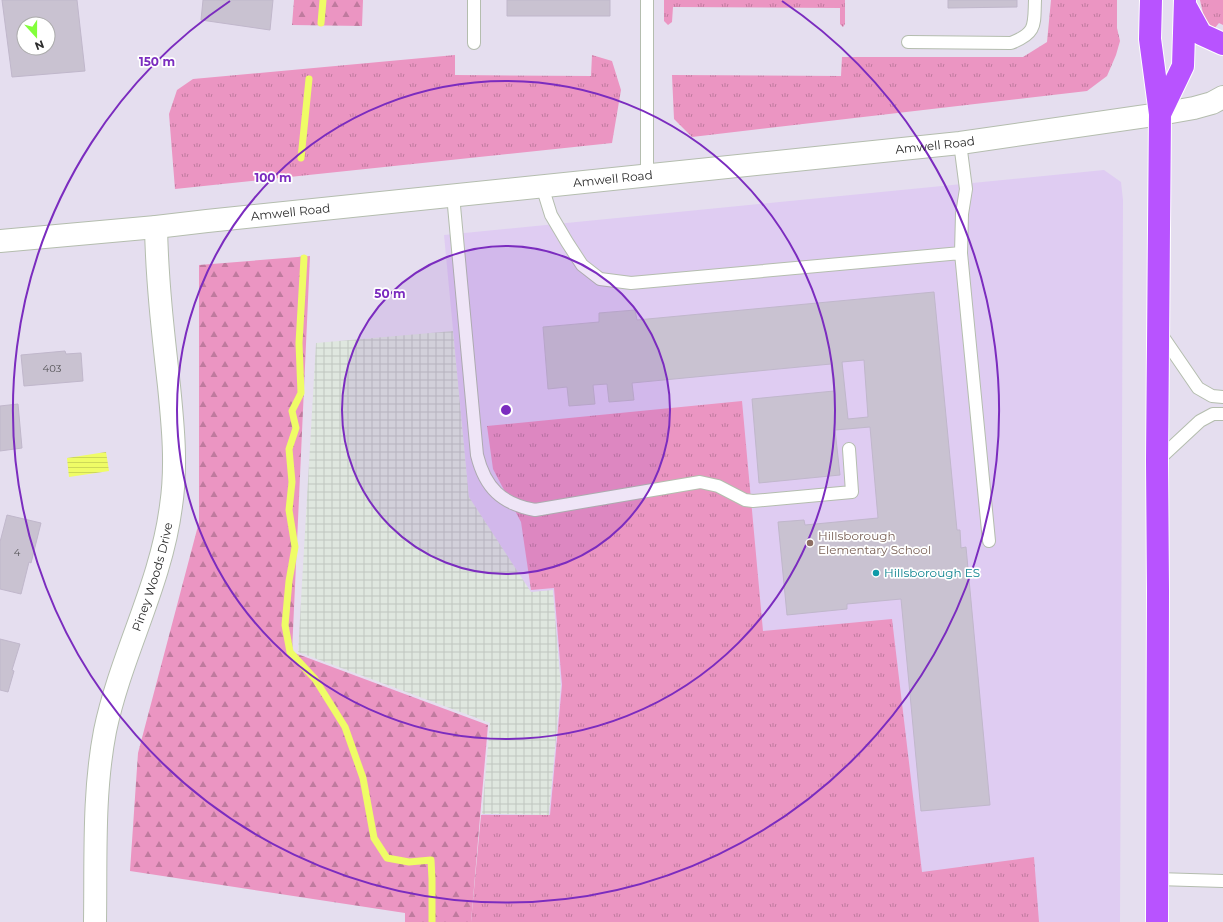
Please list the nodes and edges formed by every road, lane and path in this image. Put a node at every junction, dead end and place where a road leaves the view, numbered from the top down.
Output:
1 (474, 0) edge
2 (647, 0) edge
3 (1035, 0) edge
4 (1151, 0) edge
5 (1185, 2) edge
6 (908, 42) dead end
7 (474, 43) dead end
8 (1223, 44) edge
9 (1223, 97) edge
10 (1160, 114) junction
11 (960, 143) junction
12 (647, 176) junction
13 (542, 186) junction
14 (453, 195) junction
15 (156, 227) junction
16 (0, 241) edge
17 (961, 252) junction
18 (1159, 332) junction
19 (1223, 397) edge
20 (1223, 414) edge
21 (849, 449) dead end
22 (1157, 461) junction
23 (990, 541) dead end
24 (1156, 879) junction
25 (1223, 881) edge
26 (95, 922) edge
27 (1157, 922) edge

1 - 7 lane
2 - 12 lane
3 - 6 lane
4 - 10 main road
5 - 8 main road
5 - 10 main road
9 - 10 main road, Amwell Road
10 - 11 main road, Amwell Road
10 - 18 main road
11 - 12 main road, Amwell Road
11 - 17 lane
12 - 13 main road, Amwell Road
13 - 14 main road, Amwell Road
13 - 17 lane
14 - 15 main road, Amwell Road
14 - 21 lane
15 - 16 main road, Amwell Road
15 - 26 main road, Piney Woods Drive
17 - 23 lane
18 - 19 lane
18 - 22 main road
20 - 22 lane
22 - 24 main road
24 - 25 lane
24 - 27 main road

